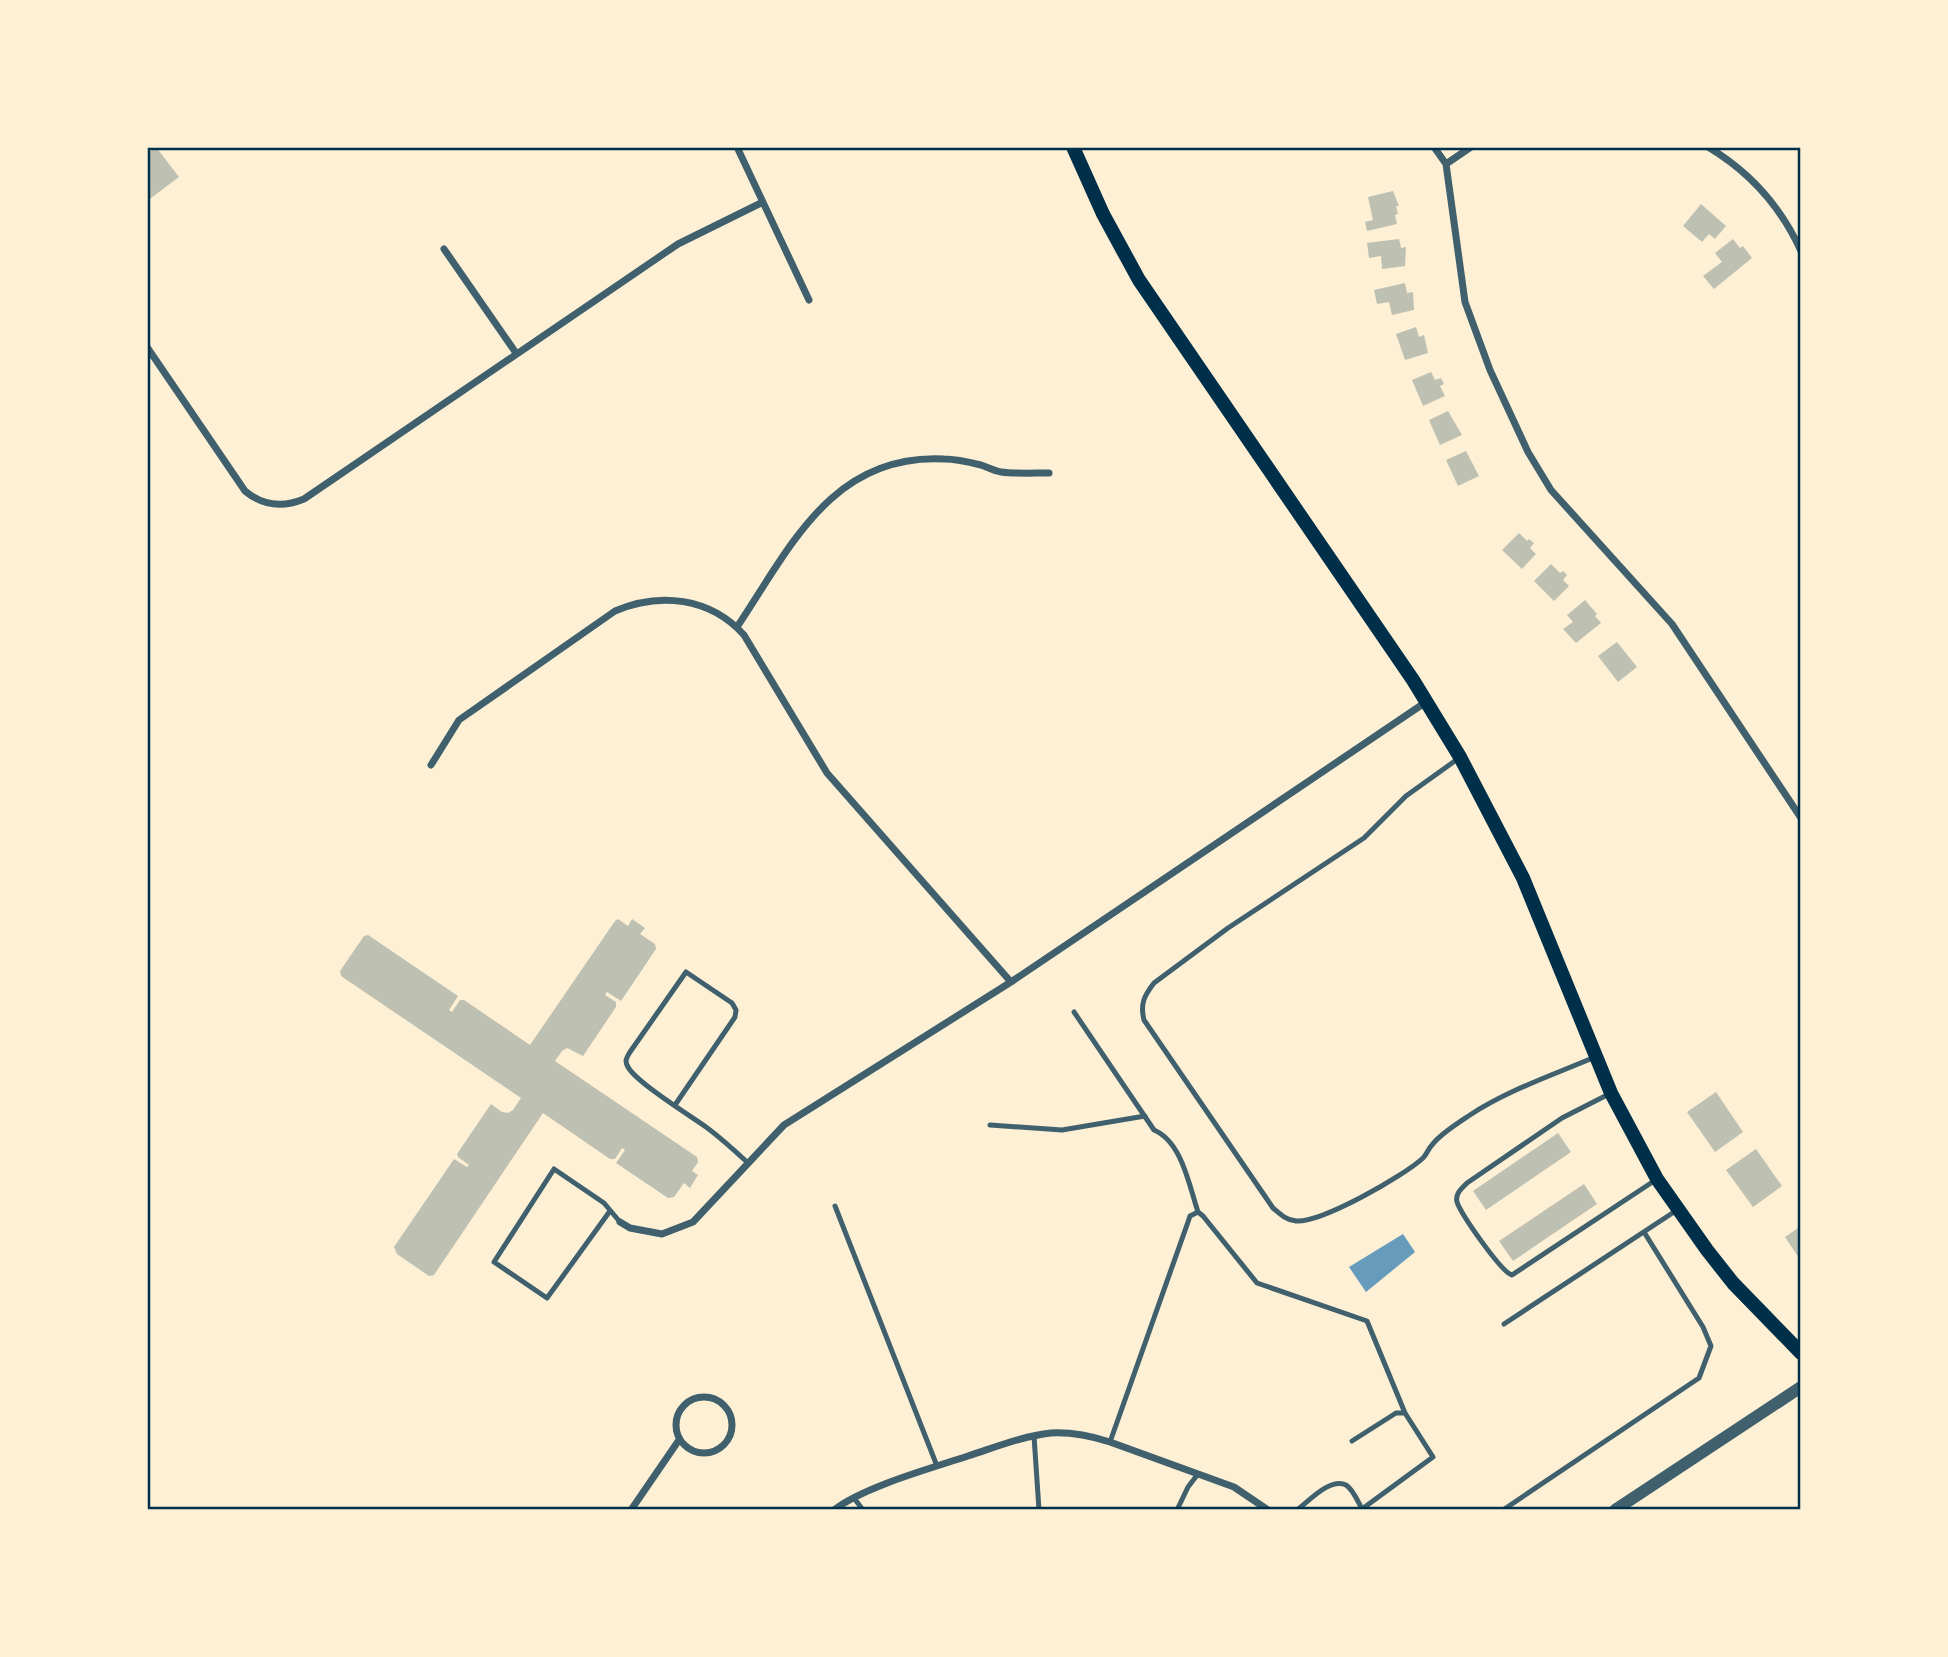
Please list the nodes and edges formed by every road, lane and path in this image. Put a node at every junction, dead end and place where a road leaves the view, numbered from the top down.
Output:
1 (737, 147) edge
2 (1073, 147) edge
3 (1434, 147) edge
4 (1471, 147) edge
5 (1709, 147) edge
6 (1446, 164) junction
7 (763, 202) junction
8 (444, 249) dead end
9 (1801, 251) edge
10 (809, 300) dead end
11 (147, 347) edge
12 (516, 353) junction
13 (1049, 473) dead end
14 (737, 627) junction
15 (1426, 701) junction
16 (1460, 757) junction
17 (431, 765) dead end
18 (1801, 818) edge
19 (1011, 982) junction
20 (1073, 1012) dead end
21 (1595, 1057) junction
22 (1611, 1093) junction
23 (675, 1105) junction
24 (1145, 1116) junction
25 (990, 1125) dead end
26 (748, 1163) junction
27 (1657, 1178) junction
28 (835, 1206) dead end
29 (1677, 1210) junction
30 (611, 1211) junction
31 (1198, 1212) junction
32 (620, 1222) joint
33 (1644, 1233) junction
34 (1504, 1324) dead end
35 (1801, 1353) edge
36 (1801, 1387) edge
37 (1405, 1413) junction
38 (1034, 1436) junction
39 (679, 1440) junction
40 (1352, 1441) dead end
41 (1110, 1442) junction
42 (937, 1466) junction
43 (1198, 1474) junction
44 (854, 1498) junction
45 (631, 1510) edge
46 (834, 1510) edge
47 (863, 1510) edge
48 (1039, 1510) edge
49 (1177, 1510) edge
50 (1268, 1510) edge
51 (1297, 1510) edge
52 (1503, 1510) edge
53 (1615, 1510) edge

1 - 7 street
2 - 15 main road
3 - 6 street
4 - 6 street
5 - 9 street
6 - 18 street
7 - 10 street
7 - 12 street
8 - 12 street
11 - 12 street
13 - 14 street
14 - 17 street
14 - 19 street
15 - 16 main road
15 - 19 street
16 - 21 main road
16 - 21 lane
19 - 26 street
20 - 24 lane
21 - 22 main road
22 - 27 main road
22 - 27 lane
23 - 23 lane
23 - 26 lane
24 - 25 lane
24 - 31 lane
26 - 32 street
27 - 29 main road
28 - 42 lane
29 - 33 lane
29 - 35 main road
30 - 30 lane
30 - 32 lane
31 - 37 lane
31 - 41 lane
33 - 34 lane
33 - 52 lane
36 - 53 street
37 - 40 lane
37 - 51 lane
38 - 41 street
38 - 42 street
38 - 48 lane
39 - 39 street
39 - 45 street
41 - 43 street
42 - 44 street
43 - 49 lane
43 - 50 street
44 - 46 street
44 - 47 lane

